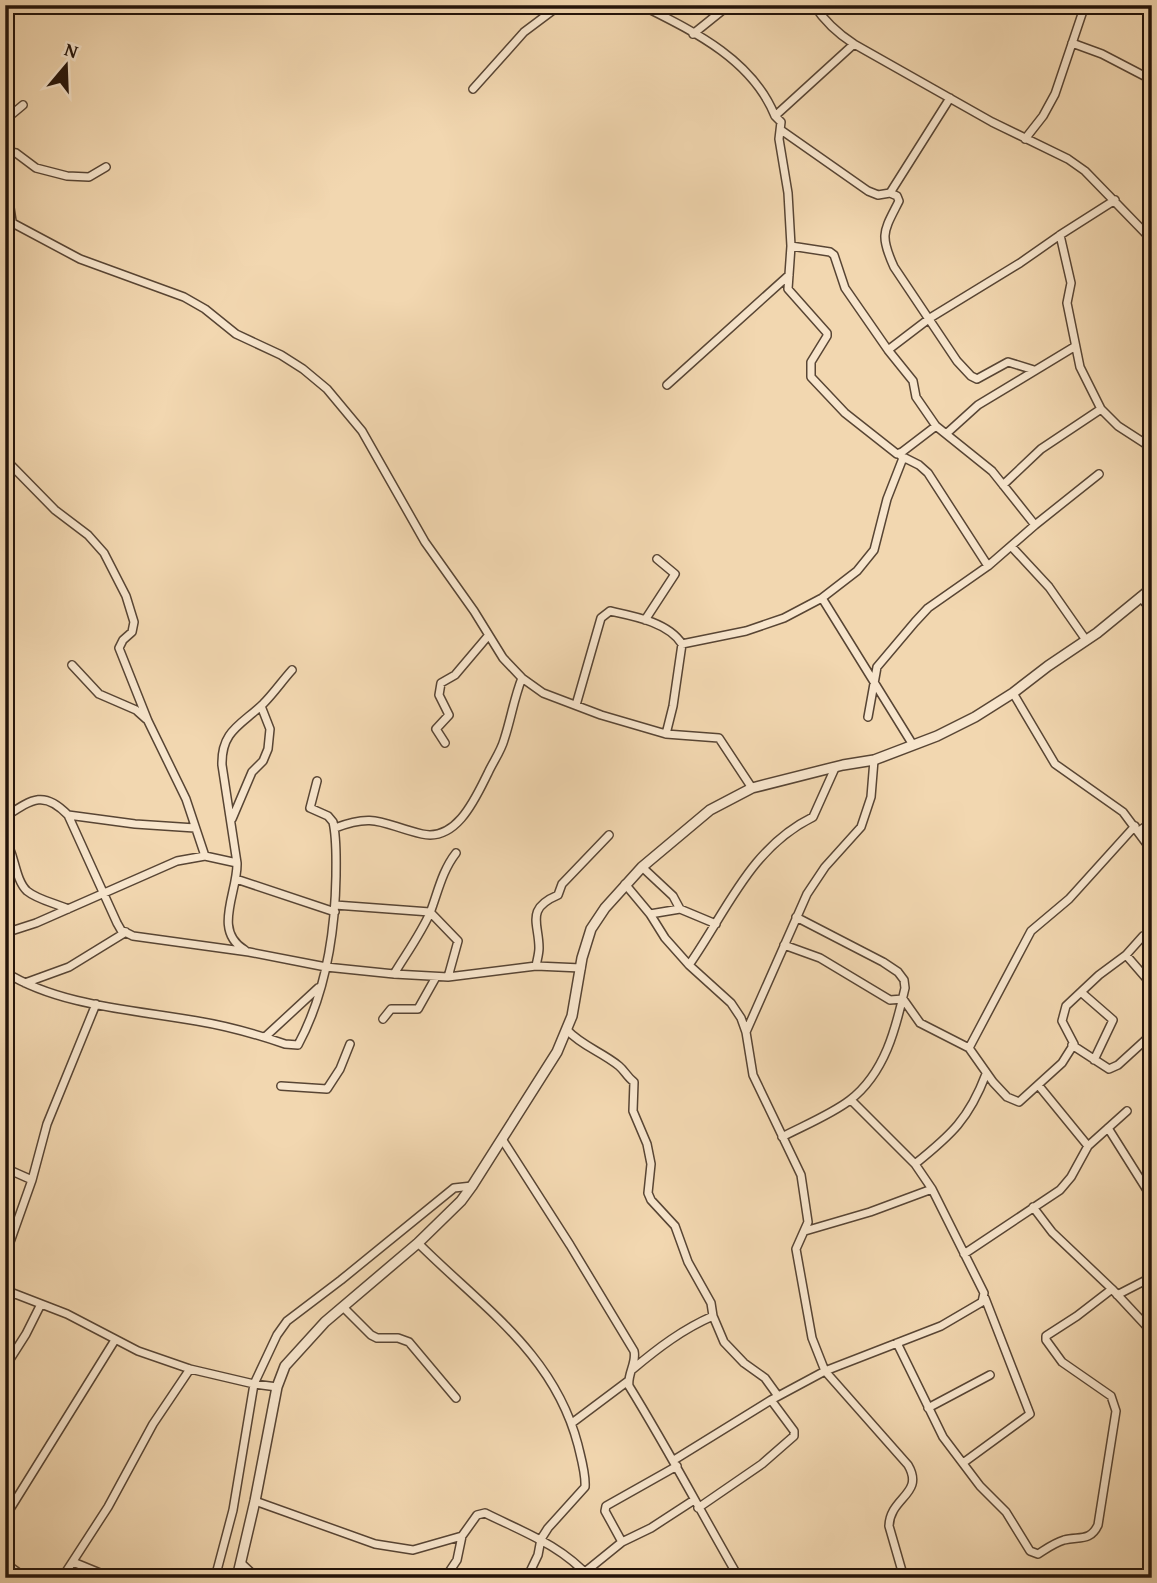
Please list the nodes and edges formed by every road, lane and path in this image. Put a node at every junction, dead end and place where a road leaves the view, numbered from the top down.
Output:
1 (560, 5) edge
2 (641, 5) edge
3 (729, 5) edge
4 (814, 5) edge
5 (1085, 5) edge
6 (693, 34) junction
7 (1072, 43) junction
8 (854, 44) junction
9 (1152, 80) edge
10 (473, 89) dead end
11 (950, 98) junction
12 (23, 105) dead end
13 (775, 116) junction
14 (5, 120) edge
15 (781, 130) junction
16 (1025, 139) junction
17 (5, 151) edge
18 (106, 167) dead end
19 (5, 175) edge
20 (890, 193) junction
21 (1115, 200) junction
22 (9, 220) edge
23 (1060, 234) junction
24 (1152, 240) edge
25 (791, 246) junction
26 (789, 275) junction
27 (930, 318) junction
28 (1074, 347) junction
29 (888, 351) junction
30 (1034, 370) junction
31 (667, 385) dead end
32 (1101, 409) junction
33 (936, 426) junction
34 (946, 434) junction
35 (1152, 448) edge
36 (901, 456) junction
37 (5, 459) edge
38 (1100, 474) dead end
39 (1003, 485) junction
40 (1035, 524) junction
41 (1011, 546) junction
42 (657, 559) dead end
43 (988, 566) junction
44 (1152, 587) edge
45 (1140, 597) junction
46 (822, 598) junction
47 (1152, 610) edge
48 (645, 620) junction
49 (488, 636) junction
50 (1086, 640) junction
51 (682, 644) junction
52 (72, 666) dead end
53 (292, 670) dead end
54 (522, 678) junction
55 (873, 681) junction
56 (1013, 693) junction
57 (576, 705) junction
58 (261, 706) junction
59 (868, 717) dead end
60 (148, 721) junction
61 (666, 734) junction
62 (445, 743) dead end
63 (913, 745) junction
64 (874, 760) junction
65 (835, 768) junction
66 (317, 781) dead end
67 (752, 788) junction
68 (5, 804) edge
69 (7, 815) edge
70 (68, 815) junction
71 (231, 821) junction
72 (1152, 821) edge
73 (195, 828) junction
74 (335, 828) junction
75 (1137, 828) junction
76 (609, 835) dead end
77 (5, 839) edge
78 (1152, 851) edge
79 (456, 853) dead end
80 (205, 856) junction
81 (237, 863) junction
82 (642, 867) junction
83 (236, 879) junction
84 (625, 884) junction
85 (104, 893) junction
86 (68, 909) junction
87 (335, 909) junction
88 (680, 909) junction
89 (430, 912) junction
90 (650, 914) junction
91 (796, 917) junction
92 (716, 924) junction
93 (126, 932) junction
94 (5, 933) edge
95 (1143, 936) dead end
96 (784, 945) junction
97 (249, 951) junction
98 (1126, 955) junction
99 (689, 965) junction
100 (536, 966) junction
101 (326, 968) junction
102 (581, 968) junction
103 (5, 972) edge
104 (394, 974) junction
105 (436, 977) junction
106 (448, 977) junction
107 (25, 983) junction
108 (321, 985) junction
109 (1152, 985) edge
110 (1082, 993) junction
111 (902, 999) junction
112 (96, 1004) junction
113 (383, 1019) dead end
114 (567, 1030) junction
115 (746, 1032) junction
116 (1152, 1034) edge
117 (265, 1037) junction
118 (349, 1044) dead end
119 (1072, 1045) junction
120 (968, 1048) junction
121 (1094, 1060) junction
122 (986, 1074) junction
123 (281, 1086) dead end
124 (1039, 1086) junction
125 (850, 1100) junction
126 (1127, 1111) dead end
127 (1108, 1128) junction
128 (782, 1137) junction
129 (502, 1139) junction
130 (1088, 1146) junction
131 (915, 1164) junction
132 (5, 1168) edge
133 (32, 1180) junction
134 (472, 1186) junction
135 (932, 1189) junction
136 (1152, 1198) edge
137 (1033, 1208) junction
138 (805, 1231) junction
139 (418, 1243) junction
140 (964, 1254) junction
141 (5, 1256) edge
142 (1152, 1277) edge
143 (9, 1292) edge
144 (1115, 1292) junction
145 (985, 1298) junction
146 (41, 1304) junction
147 (5, 1306) edge
148 (343, 1307) junction
149 (713, 1316) junction
150 (1152, 1332) edge
151 (115, 1340) junction
152 (897, 1343) junction
153 (5, 1367) edge
154 (190, 1369) junction
155 (633, 1369) junction
156 (825, 1371) junction
157 (990, 1375) dead end
158 (628, 1381) junction
159 (254, 1384) junction
160 (276, 1387) junction
161 (456, 1398) dead end
162 (775, 1398) junction
163 (928, 1408) junction
164 (572, 1423) junction
165 (676, 1463) junction
166 (963, 1463) junction
167 (255, 1501) junction
168 (696, 1504) junction
169 (5, 1517) edge
170 (462, 1536) junction
171 (541, 1539) junction
172 (622, 1542) junction
173 (73, 1562) junction
174 (5, 1563) edge
175 (241, 1563) junction
176 (588, 1575) edge
177 (26, 1578) edge
178 (62, 1578) edge
179 (112, 1578) edge
180 (215, 1578) edge
181 (237, 1578) edge
182 (257, 1578) edge
183 (445, 1578) edge
184 (527, 1578) edge
185 (739, 1578) edge
186 (904, 1578) edge

1 - 10 street
2 - 6 street
3 - 6 street
4 - 8 street
5 - 7 street
6 - 13 street
7 - 9 street
7 - 16 street
8 - 11 street
8 - 13 street
11 - 16 street
11 - 20 street
12 - 14 street
13 - 15 street
15 - 20 street
15 - 25 street
16 - 21 street
17 - 18 street
19 - 22 street
20 - 27 street
21 - 23 street
21 - 24 street
22 - 49 street
23 - 27 street
23 - 28 street
25 - 26 street
25 - 29 street
26 - 31 street
26 - 36 street
27 - 29 street
27 - 30 street
28 - 30 street
28 - 32 street
29 - 33 street
30 - 34 street
32 - 35 street
32 - 39 street
33 - 34 street
33 - 36 street
34 - 39 street
36 - 43 street
36 - 46 street
37 - 60 street
38 - 40 street
39 - 40 street
40 - 41 street
41 - 43 street
41 - 50 street
42 - 48 street
43 - 55 street
44 - 45 street
45 - 47 street
45 - 50 street
46 - 51 street
46 - 55 street
48 - 51 street
48 - 57 street
49 - 54 street
49 - 62 street
50 - 56 street
51 - 61 street
52 - 60 street
53 - 58 street
54 - 57 street
54 - 74 street
55 - 59 street
55 - 63 street
56 - 63 street
56 - 75 street
57 - 61 street
58 - 71 street
58 - 71 street
60 - 73 street
61 - 67 street
63 - 64 street
64 - 65 street
64 - 91 street
65 - 67 street
65 - 92 street
66 - 74 street
67 - 82 street
68 - 69 street
69 - 70 street
70 - 73 street
70 - 85 street
71 - 81 street
72 - 75 street
73 - 80 street
74 - 87 street
75 - 78 street
75 - 120 street
76 - 100 street
77 - 86 street
79 - 89 street
80 - 81 street
80 - 85 street
81 - 83 street
82 - 84 street
82 - 88 street
83 - 87 street
83 - 97 street
84 - 90 street
84 - 102 street
85 - 86 street
85 - 93 street
86 - 94 street
87 - 89 street
87 - 101 street
88 - 90 street
88 - 92 street
89 - 104 street
89 - 106 street
90 - 99 street
91 - 96 street
91 - 111 street
92 - 99 street
93 - 97 street
93 - 107 street
95 - 98 street
96 - 111 street
96 - 115 street
97 - 101 street
98 - 109 street
98 - 110 street
99 - 115 street
100 - 102 street
100 - 106 street
101 - 104 street
101 - 108 street
102 - 114 street
103 - 107 street
104 - 105 street
105 - 106 street
105 - 113 street
107 - 112 street
108 - 117 street
108 - 117 street
110 - 119 street
110 - 121 street
111 - 120 street
111 - 125 street
112 - 117 street
112 - 133 street
114 - 129 street
114 - 149 street
115 - 128 street
116 - 121 street
118 - 123 street
119 - 121 street
119 - 124 street
120 - 122 street
122 - 124 street
122 - 131 street
124 - 130 street
125 - 128 street
125 - 131 street
126 - 127 street
127 - 130 street
127 - 136 street
128 - 138 street
129 - 134 street
129 - 155 street
130 - 137 street
131 - 135 street
132 - 133 street
133 - 141 street
134 - 139 street
134 - 159 street
135 - 138 street
135 - 140 street
137 - 140 street
137 - 144 street
138 - 156 street
139 - 148 street
139 - 164 street
140 - 145 street
142 - 144 street
143 - 146 street
143 - 147 street
144 - 150 street
144 - 166 street
145 - 152 street
145 - 166 street
146 - 151 street
146 - 153 street
148 - 160 street
148 - 161 street
149 - 155 street
149 - 162 street
151 - 154 street
151 - 169 street
152 - 156 street
152 - 163 street
154 - 159 street
154 - 173 street
155 - 158 street
156 - 162 street
156 - 186 street
157 - 163 street
158 - 164 street
158 - 165 street
159 - 160 street
159 - 180 street
160 - 167 street
162 - 165 street
162 - 168 street
163 - 166 street
164 - 171 street
165 - 168 street
165 - 172 street
167 - 170 street
167 - 175 street
168 - 172 street
168 - 185 street
170 - 171 street
170 - 183 street
171 - 176 street
171 - 184 street
172 - 176 street
173 - 178 street
173 - 179 street
174 - 177 street
175 - 181 street
175 - 182 street

